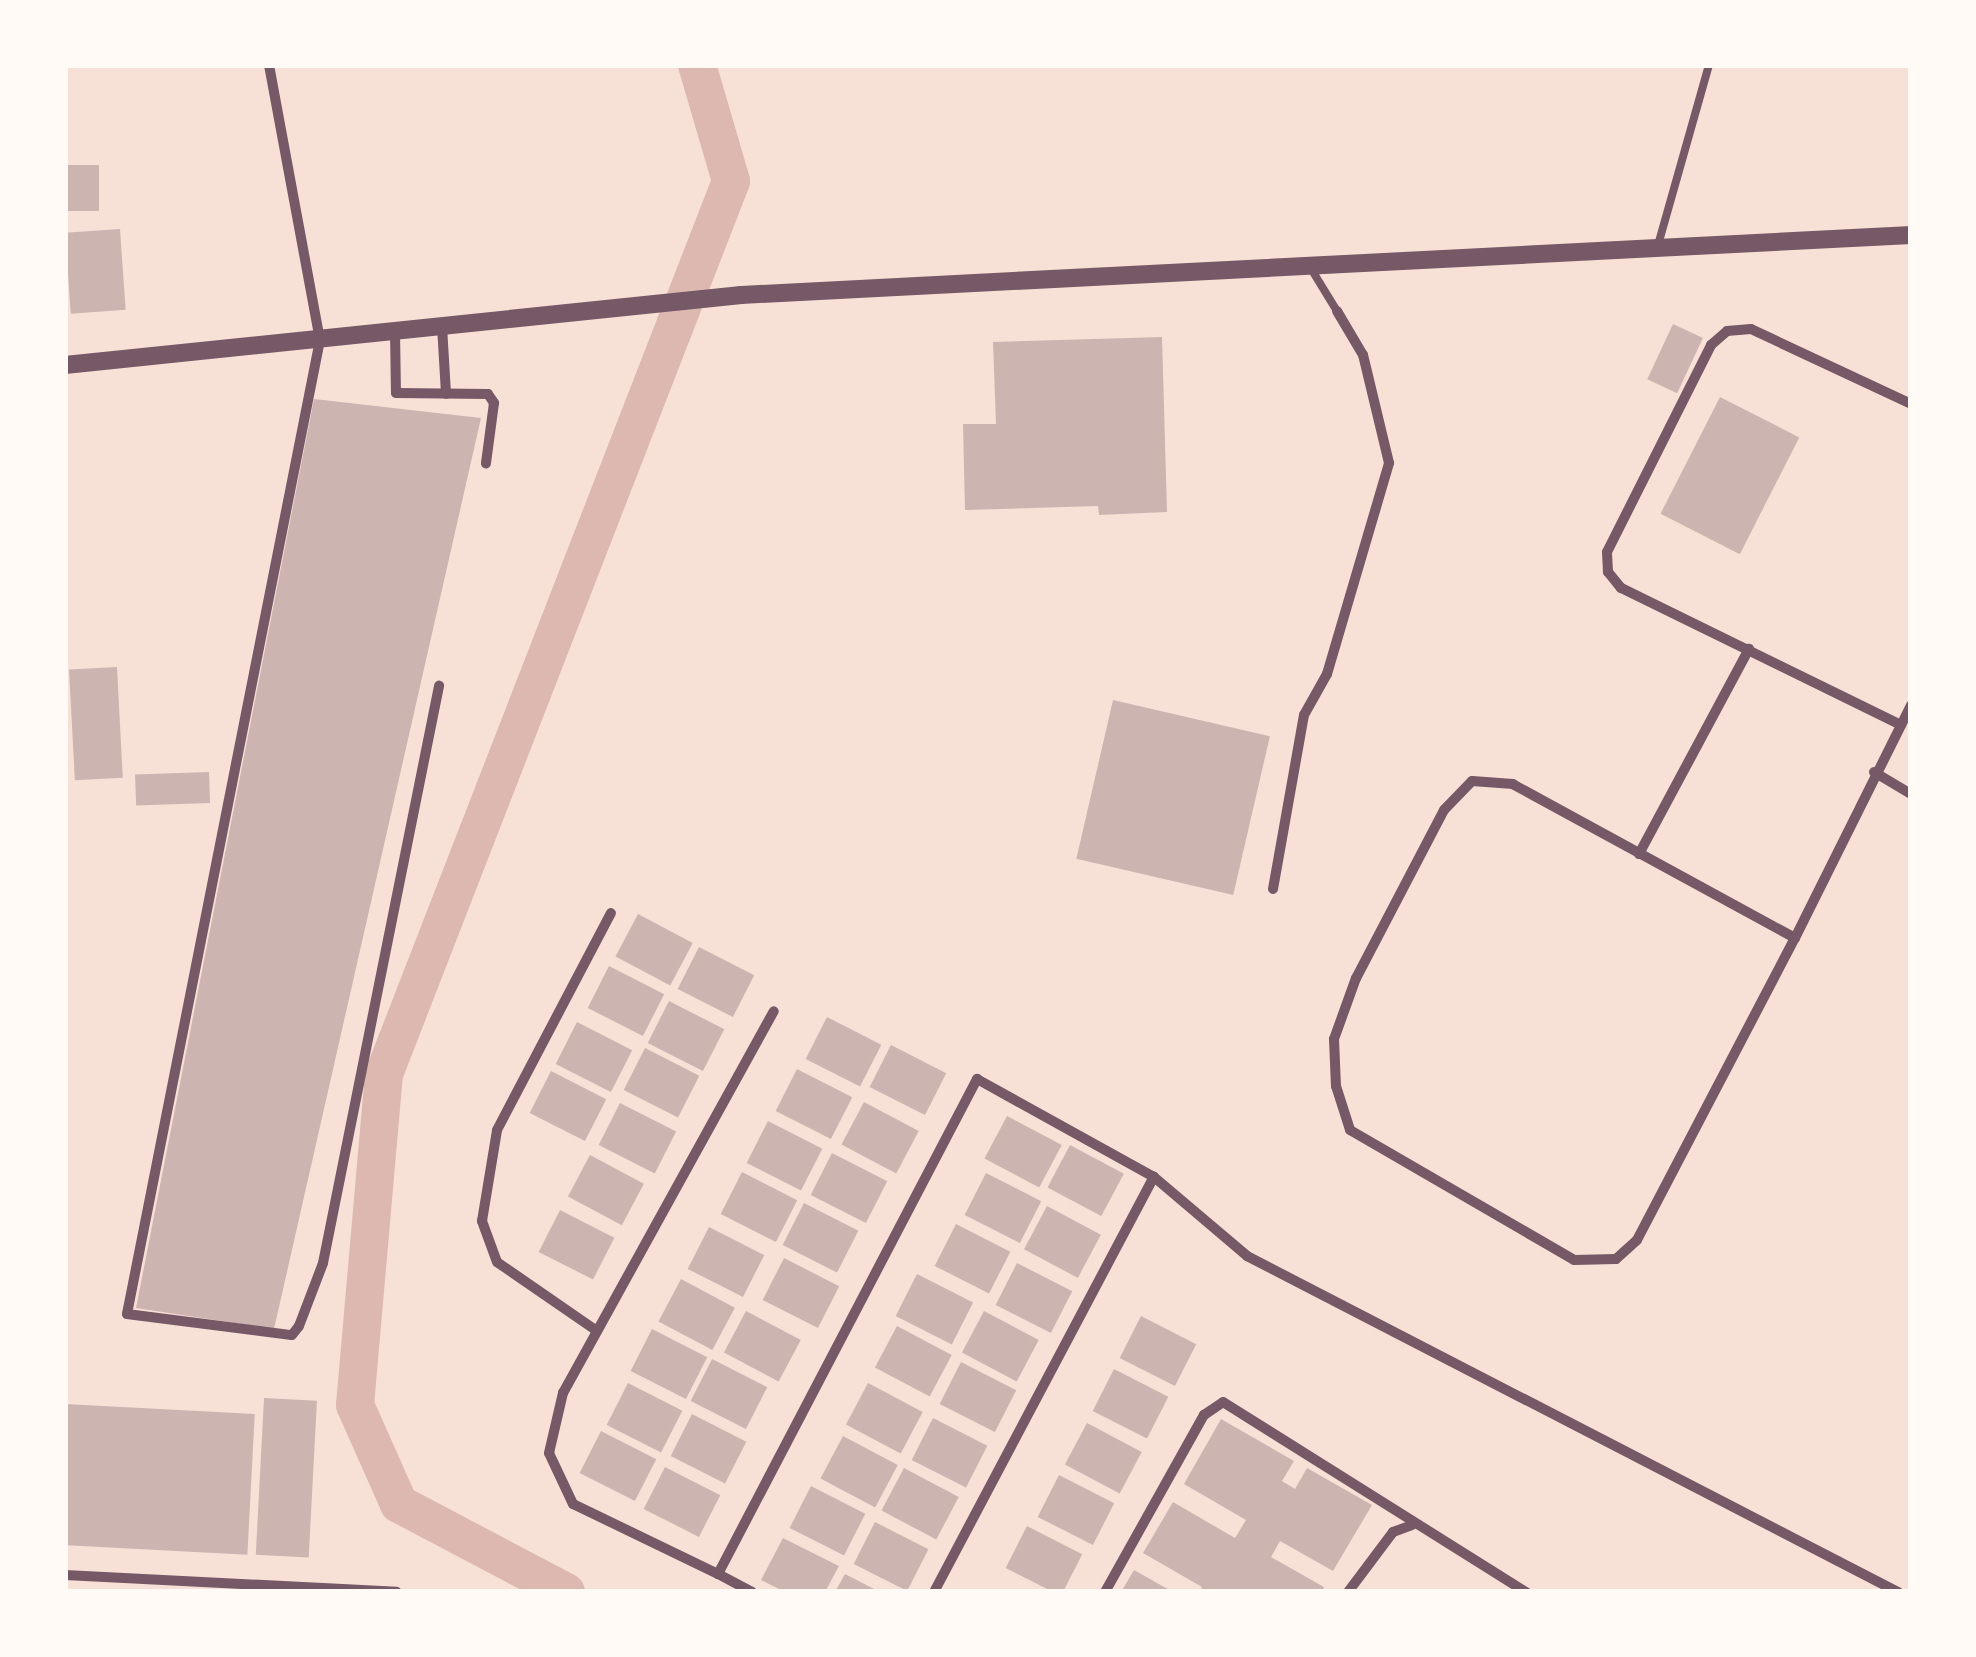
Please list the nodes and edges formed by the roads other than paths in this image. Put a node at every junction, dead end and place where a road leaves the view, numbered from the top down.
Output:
1 (269, 65) edge
2 (1710, 65) edge
3 (1911, 236) edge
4 (1657, 250) junction
5 (1310, 267) junction
6 (1337, 311) joint
7 (442, 325) junction
8 (395, 331) junction
9 (320, 340) junction
10 (65, 366) edge
11 (446, 394) junction
12 (1911, 404) edge
13 (486, 463) dead end
14 (1749, 649) junction
15 (438, 686) dead end
16 (1911, 705) edge
17 (1901, 725) junction
18 (1874, 772) junction
19 (1911, 794) edge
20 (1639, 854) junction
21 (1273, 889) dead end
22 (611, 914) dead end
23 (1795, 938) junction
24 (774, 1011) dead end
25 (1154, 1177) junction
26 (597, 1331) junction
27 (1412, 1526) junction
28 (718, 1574) junction
29 (65, 1576) edge
30 (213, 1578) junction
31 (211, 1592) edge
32 (397, 1592) edge
33 (752, 1592) edge
34 (934, 1592) edge
35 (1105, 1592) edge
36 (1348, 1592) edge
37 (1526, 1592) edge
38 (1898, 1592) edge

1 - 9 street
2 - 4 lane
3 - 4 street
4 - 5 street
5 - 6 lane
5 - 7 street
6 - 21 street
7 - 8 street
7 - 11 street
8 - 9 street
8 - 11 street
9 - 10 street
9 - 15 street
11 - 13 street
12 - 14 street
14 - 17 street
14 - 20 street
16 - 17 street
17 - 18 street
18 - 19 street
18 - 23 street
20 - 23 street
20 - 23 street
22 - 26 street
24 - 26 street
25 - 28 street
25 - 34 street
25 - 38 street
26 - 28 street
27 - 35 street
27 - 36 street
27 - 37 street
28 - 33 street
29 - 30 street
30 - 31 street
30 - 32 street

